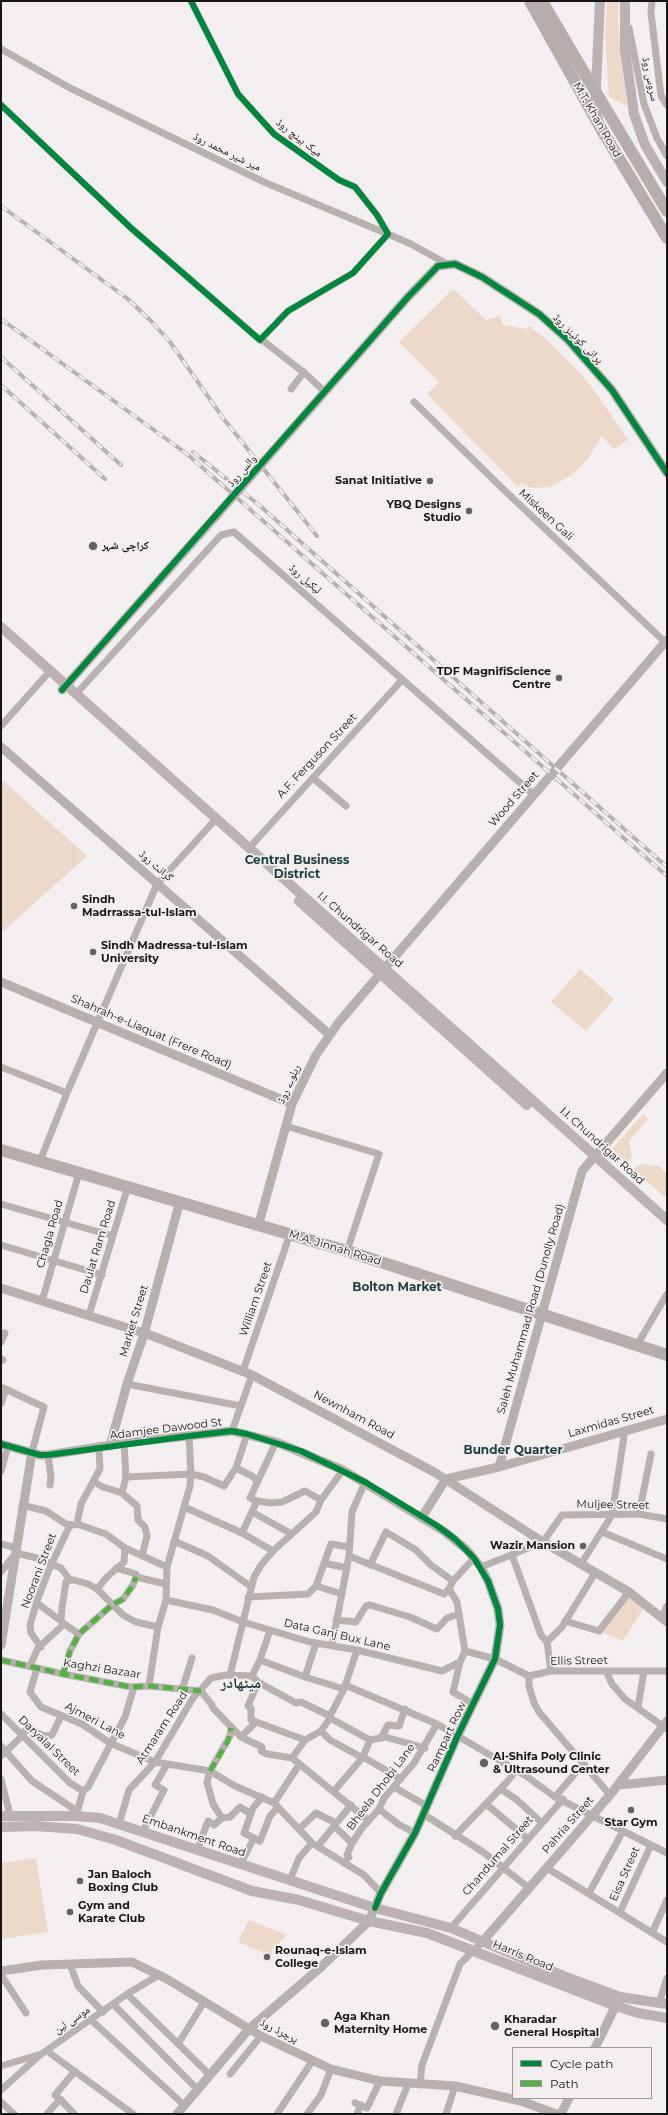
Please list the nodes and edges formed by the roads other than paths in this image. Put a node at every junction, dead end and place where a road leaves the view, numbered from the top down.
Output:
1 (191, 1) edge
2 (530, 1) edge
3 (542, 1) edge
4 (600, 1) edge
5 (652, 1) edge
6 (624, 2) edge
7 (1, 49) edge
8 (1, 105) edge
9 (667, 105) edge
10 (603, 132) junction
11 (667, 156) edge
12 (667, 182) edge
13 (667, 211) edge
14 (388, 234) junction
15 (667, 238) edge
16 (449, 265) junction
17 (438, 266) joint
18 (261, 339) junction
19 (304, 372) junction
20 (290, 389) dead end
21 (325, 392) junction
22 (414, 402) dead end
23 (667, 473) edge
24 (1, 627) edge
25 (1, 636) edge
26 (666, 641) edge
27 (48, 673) junction
28 (402, 680) junction
29 (64, 688) junction
30 (76, 694) junction
31 (1, 726) edge
32 (1, 748) edge
33 (313, 778) junction
34 (533, 794) junction
35 (346, 806) dead end
36 (214, 821) junction
37 (248, 848) junction
38 (157, 884) junction
39 (382, 971) junction
40 (1, 982) edge
41 (97, 1022) junction
42 (330, 1035) junction
43 (1, 1067) edge
44 (667, 1072) edge
45 (67, 1092) junction
46 (292, 1104) junction
47 (286, 1126) junction
48 (1, 1150) edge
49 (592, 1158) junction
50 (40, 1161) junction
51 (79, 1173) junction
52 (128, 1186) junction
53 (180, 1201) junction
54 (1, 1204) edge
55 (667, 1220) edge
56 (65, 1222) junction
57 (258, 1223) junction
58 (667, 1228) edge
59 (290, 1234) junction
60 (113, 1236) junction
61 (1, 1245) edge
62 (348, 1251) junction
63 (54, 1261) junction
64 (102, 1275) junction
65 (1, 1288) edge
66 (667, 1294) edge
67 (42, 1301) junction
68 (542, 1313) junction
69 (89, 1315) junction
70 (5, 1333) dead end
71 (144, 1334) junction
72 (1, 1342) edge
73 (638, 1345) junction
74 (667, 1355) edge
75 (248, 1373) junction
76 (127, 1384) junction
77 (4, 1388) edge
78 (1, 1404) edge
79 (241, 1406) junction
80 (667, 1419) edge
81 (625, 1430) junction
82 (232, 1431) junction
83 (247, 1434) junction
84 (189, 1436) junction
85 (276, 1442) junction
86 (124, 1444) junction
87 (4, 1445) edge
88 (110, 1446) junction
89 (99, 1448) junction
90 (32, 1452) junction
91 (651, 1454) dead end
92 (48, 1455) junction
93 (499, 1467) junction
94 (236, 1468) junction
95 (343, 1470) junction
96 (1, 1471) edge
97 (191, 1474) junction
98 (126, 1477) junction
99 (446, 1479) junction
100 (258, 1481) junction
101 (94, 1482) junction
102 (365, 1482) junction
103 (50, 1485) dead end
104 (122, 1493) junction
105 (321, 1500) junction
106 (257, 1502) junction
107 (22, 1505) junction
108 (184, 1507) junction
109 (252, 1512) junction
110 (639, 1514) junction
111 (612, 1515) junction
112 (422, 1517) junction
113 (667, 1519) edge
114 (74, 1524) junction
115 (602, 1532) junction
116 (242, 1533) junction
117 (292, 1534) junction
118 (174, 1541) junction
119 (543, 1542) junction
120 (1, 1544) edge
121 (349, 1547) junction
122 (125, 1548) junction
123 (16, 1550) junction
124 (273, 1551) junction
125 (512, 1555) junction
126 (142, 1556) junction
127 (349, 1556) junction
128 (474, 1558) junction
129 (667, 1559) edge
130 (324, 1563) junction
131 (52, 1564) junction
132 (582, 1564) junction
133 (370, 1565) junction
134 (167, 1566) junction
135 (481, 1567) junction
136 (116, 1568) junction
137 (347, 1568) junction
138 (1, 1572) edge
139 (595, 1573) junction
140 (136, 1577) junction
141 (70, 1580) junction
142 (453, 1581) junction
143 (166, 1584) junction
144 (250, 1586) junction
145 (316, 1586) junction
146 (97, 1590) junction
147 (449, 1590) junction
148 (629, 1592) junction
149 (342, 1594) junction
150 (248, 1597) junction
151 (166, 1600) junction
152 (37, 1603) junction
153 (112, 1605) junction
154 (667, 1606) edge
155 (459, 1614) junction
156 (336, 1620) junction
157 (665, 1620) edge
158 (62, 1622) junction
159 (243, 1622) junction
160 (565, 1622) junction
161 (3, 1627) edge
162 (158, 1627) junction
163 (270, 1630) junction
164 (79, 1634) junction
165 (316, 1642) junction
166 (547, 1642) junction
167 (1, 1645) edge
168 (332, 1645) junction
169 (41, 1647) junction
170 (357, 1650) junction
171 (464, 1651) junction
172 (192, 1658) dead end
173 (1, 1660) edge
174 (260, 1660) junction
175 (495, 1660) junction
176 (460, 1662) junction
177 (33, 1667) junction
178 (550, 1671) junction
179 (606, 1671) junction
180 (644, 1671) junction
181 (667, 1671) edge
182 (64, 1674) junction
183 (230, 1675) junction
184 (252, 1676) junction
185 (529, 1676) junction
186 (305, 1677) junction
187 (258, 1682) junction
188 (149, 1686) junction
189 (134, 1687) junction
190 (344, 1687) junction
191 (202, 1689) junction
192 (182, 1690) junction
193 (473, 1704) junction
194 (638, 1707) junction
195 (404, 1709) junction
196 (1, 1714) edge
197 (61, 1716) junction
198 (330, 1717) junction
199 (255, 1723) junction
200 (437, 1724) junction
201 (666, 1725) edge
202 (231, 1728) junction
203 (321, 1731) junction
204 (458, 1735) junction
205 (22, 1736) junction
206 (241, 1737) junction
207 (381, 1738) junction
208 (305, 1740) junction
209 (370, 1740) junction
210 (110, 1743) junction
211 (425, 1748) junction
212 (3, 1751) edge
213 (362, 1757) junction
214 (292, 1758) junction
215 (155, 1762) junction
216 (584, 1764) junction
217 (299, 1765) junction
218 (166, 1766) junction
219 (516, 1770) junction
220 (210, 1771) junction
221 (1, 1779) edge
222 (401, 1779) junction
223 (667, 1780) edge
224 (619, 1785) junction
225 (394, 1787) junction
226 (501, 1789) junction
227 (83, 1791) junction
228 (334, 1791) junction
229 (610, 1795) junction
230 (262, 1797) junction
231 (555, 1797) junction
232 (563, 1799) junction
233 (486, 1804) junction
234 (276, 1805) junction
235 (351, 1805) junction
236 (379, 1809) junction
237 (425, 1810) junction
238 (77, 1814) junction
239 (251, 1814) junction
240 (6, 1815) edge
241 (592, 1815) junction
242 (222, 1818) junction
243 (368, 1820) junction
244 (542, 1823) junction
245 (119, 1824) junction
246 (335, 1824) junction
247 (1, 1827) edge
248 (299, 1829) junction
249 (143, 1831) junction
250 (623, 1831) junction
251 (414, 1833) junction
252 (455, 1836) junction
253 (254, 1838) junction
254 (528, 1839) junction
255 (352, 1843) junction
256 (315, 1844) junction
257 (651, 1845) junction
258 (197, 1850) junction
259 (667, 1854) edge
260 (344, 1863) junction
261 (240, 1865) junction
262 (503, 1868) junction
263 (547, 1868) junction
264 (290, 1880) junction
265 (529, 1888) junction
266 (381, 1893) junction
267 (589, 1893) junction
268 (667, 1900) edge
269 (375, 1908) junction
270 (620, 1912) junction
271 (369, 1921) junction
272 (451, 1928) junction
273 (652, 1933) junction
274 (483, 1941) junction
275 (667, 1942) edge
276 (474, 1949) junction
277 (70, 1964) junction
278 (1, 1971) edge
279 (1, 1975) edge
280 (160, 1975) junction
281 (667, 1978) edge
282 (127, 1994) junction
283 (204, 2002) junction
284 (618, 2002) junction
285 (113, 2004) junction
286 (663, 2004) edge
287 (103, 2012) junction
288 (26, 2013) dead end
289 (667, 2018) edge
290 (91, 2020) junction
291 (249, 2029) junction
292 (261, 2036) junction
293 (178, 2044) junction
294 (596, 2047) edge
295 (44, 2053) junction
296 (313, 2060) junction
297 (1, 2066) edge
298 (331, 2069) junction
299 (75, 2071) junction
300 (230, 2074) dead end
301 (210, 2075) junction
302 (380, 2081) junction
303 (408, 2084) junction
304 (420, 2085) junction
305 (455, 2086) junction
306 (1, 2090) edge
307 (198, 2090) junction
308 (60, 2099) junction
309 (512, 2099) edge
310 (512, 2099) edge
311 (569, 2099) edge
312 (1, 2102) edge
313 (184, 2106) junction
314 (14, 2114) edge
315 (47, 2114) edge
316 (74, 2114) edge
317 (133, 2114) edge
318 (177, 2114) edge
319 (277, 2114) edge
320 (307, 2114) edge
321 (357, 2114) edge
322 (396, 2114) edge
323 (446, 2114) edge
324 (556, 2114) edge
325 (561, 2114) edge

1 - 14 street, میک ہینچ روڈ
2 - 10 highway, M.T. Khan Road
3 - 13 highway, M.T. Khan Road, bridge
4 - 10 main road
5 - 9 street
6 - 11 street, سروس روڈ
6 - 12 main road
7 - 14 street, میر شیر محمد روڈ
8 - 18 street
10 - 15 highway, M.T. Khan Road
14 - 16 street, میر شیر محمد روڈ
14 - 18 street
16 - 17 street, پرانی کوئینز روڈ
16 - 23 street, پرانی کوئینز روڈ
17 - 21 street, والس روڈ
18 - 19 street
19 - 20 street
19 - 21 street
21 - 29 street, والس روڈ, bridge
22 - 26 street, Miskeen Gali
24 - 27 main road, I.I. Chundrigar Road
25 - 27 main road, I.I. Chundrigar Road
26 - 34 street, Wood Street
27 - 29 main road, I.I. Chundrigar Road
27 - 31 street
28 - 30 street, لیکیل روڈ
28 - 33 street, A.F. Ferguson Street
28 - 34 street, لیکیل روڈ
29 - 30 main road, I.I. Chundrigar Road
29 - 36 main road, I.I. Chundrigar Road
30 - 36 main road, I.I. Chundrigar Road
32 - 38 street, گرانٹ روڈ
33 - 35 street
33 - 37 street, A.F. Ferguson Street
34 - 39 street, Wood Street
36 - 37 main road, I.I. Chundrigar Road
36 - 38 street
36 - 39 main road, I.I. Chundrigar Road
37 - 39 main road, I.I. Chundrigar Road
38 - 41 street
38 - 42 street, گرانٹ روڈ
39 - 42 street, ریلوے روڈ
39 - 49 main road, I.I. Chundrigar Road
40 - 41 street, Shahrah-e-Liaquat (Frere Road)
41 - 45 street
41 - 46 street, Shahrah-e-Liaquat (Frere Road)
42 - 46 street, ریلوے روڈ
43 - 45 street
44 - 49 street, Saleh Muhammad Road (Dunolly Road)
45 - 50 street
46 - 47 street, ریلوے روڈ
47 - 57 street, ریلوے روڈ
47 - 62 street
48 - 50 highway, M.A. Jinnah Road
49 - 55 main road, I.I. Chundrigar Road
49 - 58 main road, I.I. Chundrigar Road
49 - 68 street, Saleh Muhammad Road (Dunolly Road)
50 - 51 highway, M.A. Jinnah Road
51 - 52 highway, M.A. Jinnah Road
51 - 56 street, Chagla Road
52 - 53 highway, M.A. Jinnah Road
52 - 60 street, Daulat Ram Road
53 - 57 highway, M.A. Jinnah Road
53 - 71 street, Market Street
54 - 56 street
56 - 60 street
56 - 63 street, Chagla Road
57 - 59 highway, M.A. Jinnah Road
59 - 62 highway, M.A. Jinnah Road
59 - 75 street, William Street
60 - 64 street, Daulat Ram Road
61 - 63 street
62 - 68 highway, M.A. Jinnah Road
63 - 64 street
63 - 67 street, Chagla Road
64 - 69 street, Daulat Ram Road
65 - 67 street, Newnham Road
66 - 73 street
67 - 69 street, Newnham Road
68 - 73 highway, M.A. Jinnah Road
68 - 93 street, Saleh Muhammad Road (Dunolly Road)
69 - 71 street, Newnham Road
70 - 72 street
71 - 75 street, Newnham Road
71 - 76 street, Market Street
73 - 74 highway, M.A. Jinnah Road
75 - 79 street, William Street
75 - 99 street, Newnham Road
76 - 79 street
76 - 88 street, Market Street
77 - 78 street
77 - 90 street
79 - 82 street, William Street
80 - 81 street, Laxmidas Street
81 - 93 street, Laxmidas Street
81 - 111 street
82 - 83 street, Adamjee Dawood St
82 - 84 street, Adamjee Dawood St
83 - 85 street, Adamjee Dawood St
83 - 94 street
84 - 86 street, Adamjee Dawood St
84 - 97 street
85 - 95 street, Adamjee Dawood St
85 - 100 street
86 - 88 street, Adamjee Dawood St
86 - 98 street
87 - 90 street
87 - 96 street
88 - 89 street, Adamjee Dawood St
89 - 92 street, Adamjee Dawood St
89 - 101 street, Noorani Street
90 - 92 street, Adamjee Dawood St
90 - 107 street
91 - 110 street
92 - 103 street
93 - 99 street, Laxmidas Street
94 - 97 street
94 - 100 street
95 - 102 street, Adamjee Dawood St
95 - 105 street
97 - 98 street
97 - 108 street
98 - 104 street
99 - 112 street
99 - 119 street, Newnham Road
100 - 106 street
101 - 104 street
101 - 114 street, Noorani Street
102 - 112 street, Adamjee Dawood St
102 - 121 street
104 - 126 street
105 - 106 street
105 - 117 street
106 - 109 street
107 - 114 street
107 - 123 street
108 - 116 street
108 - 118 street
109 - 116 street
109 - 117 street
110 - 111 street, Muljee Street
110 - 113 street, Muljee Street
111 - 115 street
111 - 119 street, Muljee Street
112 - 128 street, Adamjee Dawood St
114 - 122 street
114 - 131 street, Noorani Street
115 - 129 street
115 - 132 street
116 - 124 street
117 - 124 street
118 - 134 street
118 - 144 street
119 - 125 street
119 - 132 street, Newnham Road
120 - 123 street
121 - 127 street
121 - 130 street
122 - 126 street
122 - 136 street
123 - 131 street
123 - 138 street
123 - 161 street
124 - 144 street
125 - 135 street
125 - 166 street
126 - 134 street
127 - 133 street
127 - 137 street
128 - 135 street, Adamjee Dawood St
128 - 142 street
130 - 137 street
130 - 145 street
131 - 141 street
131 - 152 street, Noorani Street
132 - 139 street, Newnham Road
133 - 142 street
133 - 147 street
134 - 143 street
135 - 175 street, Rampart Row
136 - 140 street
136 - 146 street
137 - 149 street
139 - 148 street, Newnham Road
139 - 160 street
140 - 143 street
140 - 153 street
141 - 146 street
141 - 158 street
142 - 147 street
143 - 151 street
144 - 150 street
145 - 149 street
145 - 150 street
146 - 153 street
147 - 155 street
148 - 157 street, Newnham Road
148 - 160 street
149 - 156 street
150 - 159 street
151 - 159 street, Data Ganj Bux Lane
151 - 162 street
152 - 158 street
152 - 169 street, Noorani Street
153 - 162 street
153 - 164 street
154 - 157 street
155 - 156 street
155 - 171 street
156 - 168 street
158 - 164 street
158 - 169 street
159 - 163 street, Data Ganj Bux Lane
159 - 183 street
160 - 166 street
161 - 167 street
162 - 188 street
163 - 165 street, Data Ganj Bux Lane
163 - 174 street
164 - 182 street
165 - 168 street, Data Ganj Bux Lane
165 - 186 street
166 - 178 street
168 - 170 street, Data Ganj Bux Lane
169 - 177 street
170 - 176 street, Data Ganj Bux Lane
170 - 190 street
171 - 175 street
171 - 176 street
172 - 192 street
173 - 177 street, Kaghzi Bazaar
174 - 184 street
174 - 186 street
175 - 185 street
175 - 193 street, Rampart Row
176 - 193 street
177 - 182 street, Kaghzi Bazaar
177 - 197 street, Ajmeri Lane
178 - 179 street, Ellis Street
178 - 185 street, Ellis Street
179 - 180 street, Ellis Street
179 - 194 street
180 - 181 street, Ellis Street
180 - 194 street
182 - 189 street, Kaghzi Bazaar
183 - 184 street
183 - 191 street
184 - 187 street
185 - 216 street
186 - 190 street
187 - 198 street
187 - 199 street
188 - 189 street, Kaghzi Bazaar
188 - 192 street, Kaghzi Bazaar
189 - 210 street
190 - 195 street
190 - 198 street
191 - 192 street, Kaghzi Bazaar
191 - 202 street
191 - 215 street, Atmaram Road
193 - 204 street, Rampart Row
194 - 201 street
195 - 200 street
195 - 207 street
196 - 205 street, Daryalal Street
197 - 205 street
197 - 210 street, Ajmeri Lane
198 - 203 street
198 - 209 street
199 - 206 street
199 - 208 street
200 - 204 street
200 - 211 street, Bheela Dhobi Lane
201 - 224 street, Pahria Street
202 - 206 street
202 - 220 street
203 - 208 street
203 - 213 street
204 - 219 street
204 - 237 street, Rampart Row
205 - 212 street
205 - 227 street, Daryalal Street
206 - 214 street
207 - 209 street
207 - 211 street
208 - 214 street
209 - 213 street
210 - 215 street, Ajmeri Lane
210 - 227 street
211 - 222 street, Bheela Dhobi Lane
212 - 238 street
213 - 222 street
213 - 228 street
214 - 217 street
215 - 218 street, Ajmeri Lane
215 - 245 street, Atmaram Road
216 - 229 street
216 - 231 street
217 - 228 street
217 - 234 street
218 - 220 street, Ajmeri Lane
218 - 249 street
219 - 226 street
219 - 231 street
220 - 230 street
220 - 242 street
221 - 240 street
222 - 225 street, Bheela Dhobi Lane
223 - 224 street
224 - 229 street, Pahria Street
225 - 236 street, Bheela Dhobi Lane
225 - 237 street
226 - 233 street
226 - 244 street
227 - 238 street
228 - 235 street
229 - 241 street, Pahria Street
230 - 234 street
230 - 239 street
231 - 232 street
232 - 241 street
232 - 244 street, Chandumal Street
233 - 252 street
233 - 254 street
234 - 248 street
234 - 253 street
235 - 243 street
235 - 246 street
236 - 243 street, Bheela Dhobi Lane
236 - 251 street
237 - 251 street, Rampart Row
237 - 252 street
238 - 240 main road, Embankment Road
238 - 245 main road, Embankment Road
239 - 242 street
239 - 253 street
241 - 250 street
241 - 263 street, Pahria Street
242 - 258 street
243 - 255 street, Bheela Dhobi Lane
244 - 254 street, Chandumal Street
245 - 249 main road, Embankment Road
246 - 248 street
246 - 255 street
246 - 256 street
247 - 271 main road
248 - 256 street
249 - 258 main road, Embankment Road
250 - 257 street
250 - 267 street
251 - 266 street, Rampart Row
252 - 262 street
253 - 261 street
254 - 262 street, Chandumal Street
255 - 260 street, Bheela Dhobi Lane
256 - 260 street
256 - 264 street
257 - 259 street
257 - 270 street, Eisa Street
258 - 261 main road, Embankment Road
260 - 266 street
261 - 264 main road, Embankment Road
262 - 265 street
262 - 272 street, Chandumal Street
263 - 265 street, Pahria Street
263 - 267 street
264 - 269 main road, Embankment Road
265 - 274 street, Pahria Street
266 - 269 street, Rampart Row
267 - 270 street
268 - 273 street
269 - 271 street, Rampart Row
269 - 272 main road, Harris Road
270 - 273 street
271 - 276 main road, Harris Road
271 - 291 street
272 - 274 main road, Harris Road
273 - 275 street
274 - 276 street
274 - 284 main road, Harris Road
276 - 284 main road, Harris Road
276 - 304 street
277 - 278 street, پرچرڈ روڈ
277 - 280 street, پرچرڈ روڈ
277 - 287 street
279 - 288 street
280 - 282 street, موسی لین
280 - 283 street, پرچرڈ روڈ
281 - 286 street
282 - 285 street, موسی لین
282 - 293 street
283 - 291 street, پرچرڈ روڈ
283 - 293 street
284 - 286 main road, Harris Road
284 - 289 main road, Harris Road
284 - 294 street
285 - 287 street, موسی لین
285 - 307 street
287 - 290 street, موسی لین
290 - 295 street, موسی لین
290 - 313 street
291 - 292 street, پرچرڈ روڈ
291 - 301 street
292 - 296 street, پرچرڈ روڈ
292 - 300 street
293 - 301 street
295 - 297 street
295 - 299 street
295 - 306 street, موسی لین
296 - 298 street, پرچرڈ روڈ
296 - 319 street
298 - 302 street, پرچرڈ روڈ
298 - 320 street
299 - 308 street
299 - 317 street
301 - 307 street
302 - 303 street, پرچرڈ روڈ
302 - 321 street
303 - 304 street, پرچرڈ روڈ
303 - 322 street
304 - 305 street, پرچرڈ روڈ
305 - 309 street, پرچرڈ روڈ
305 - 323 street
307 - 313 street
308 - 315 street
308 - 316 street
310 - 324 street, پرچرڈ روڈ
311 - 325 street
312 - 314 street
313 - 318 street

